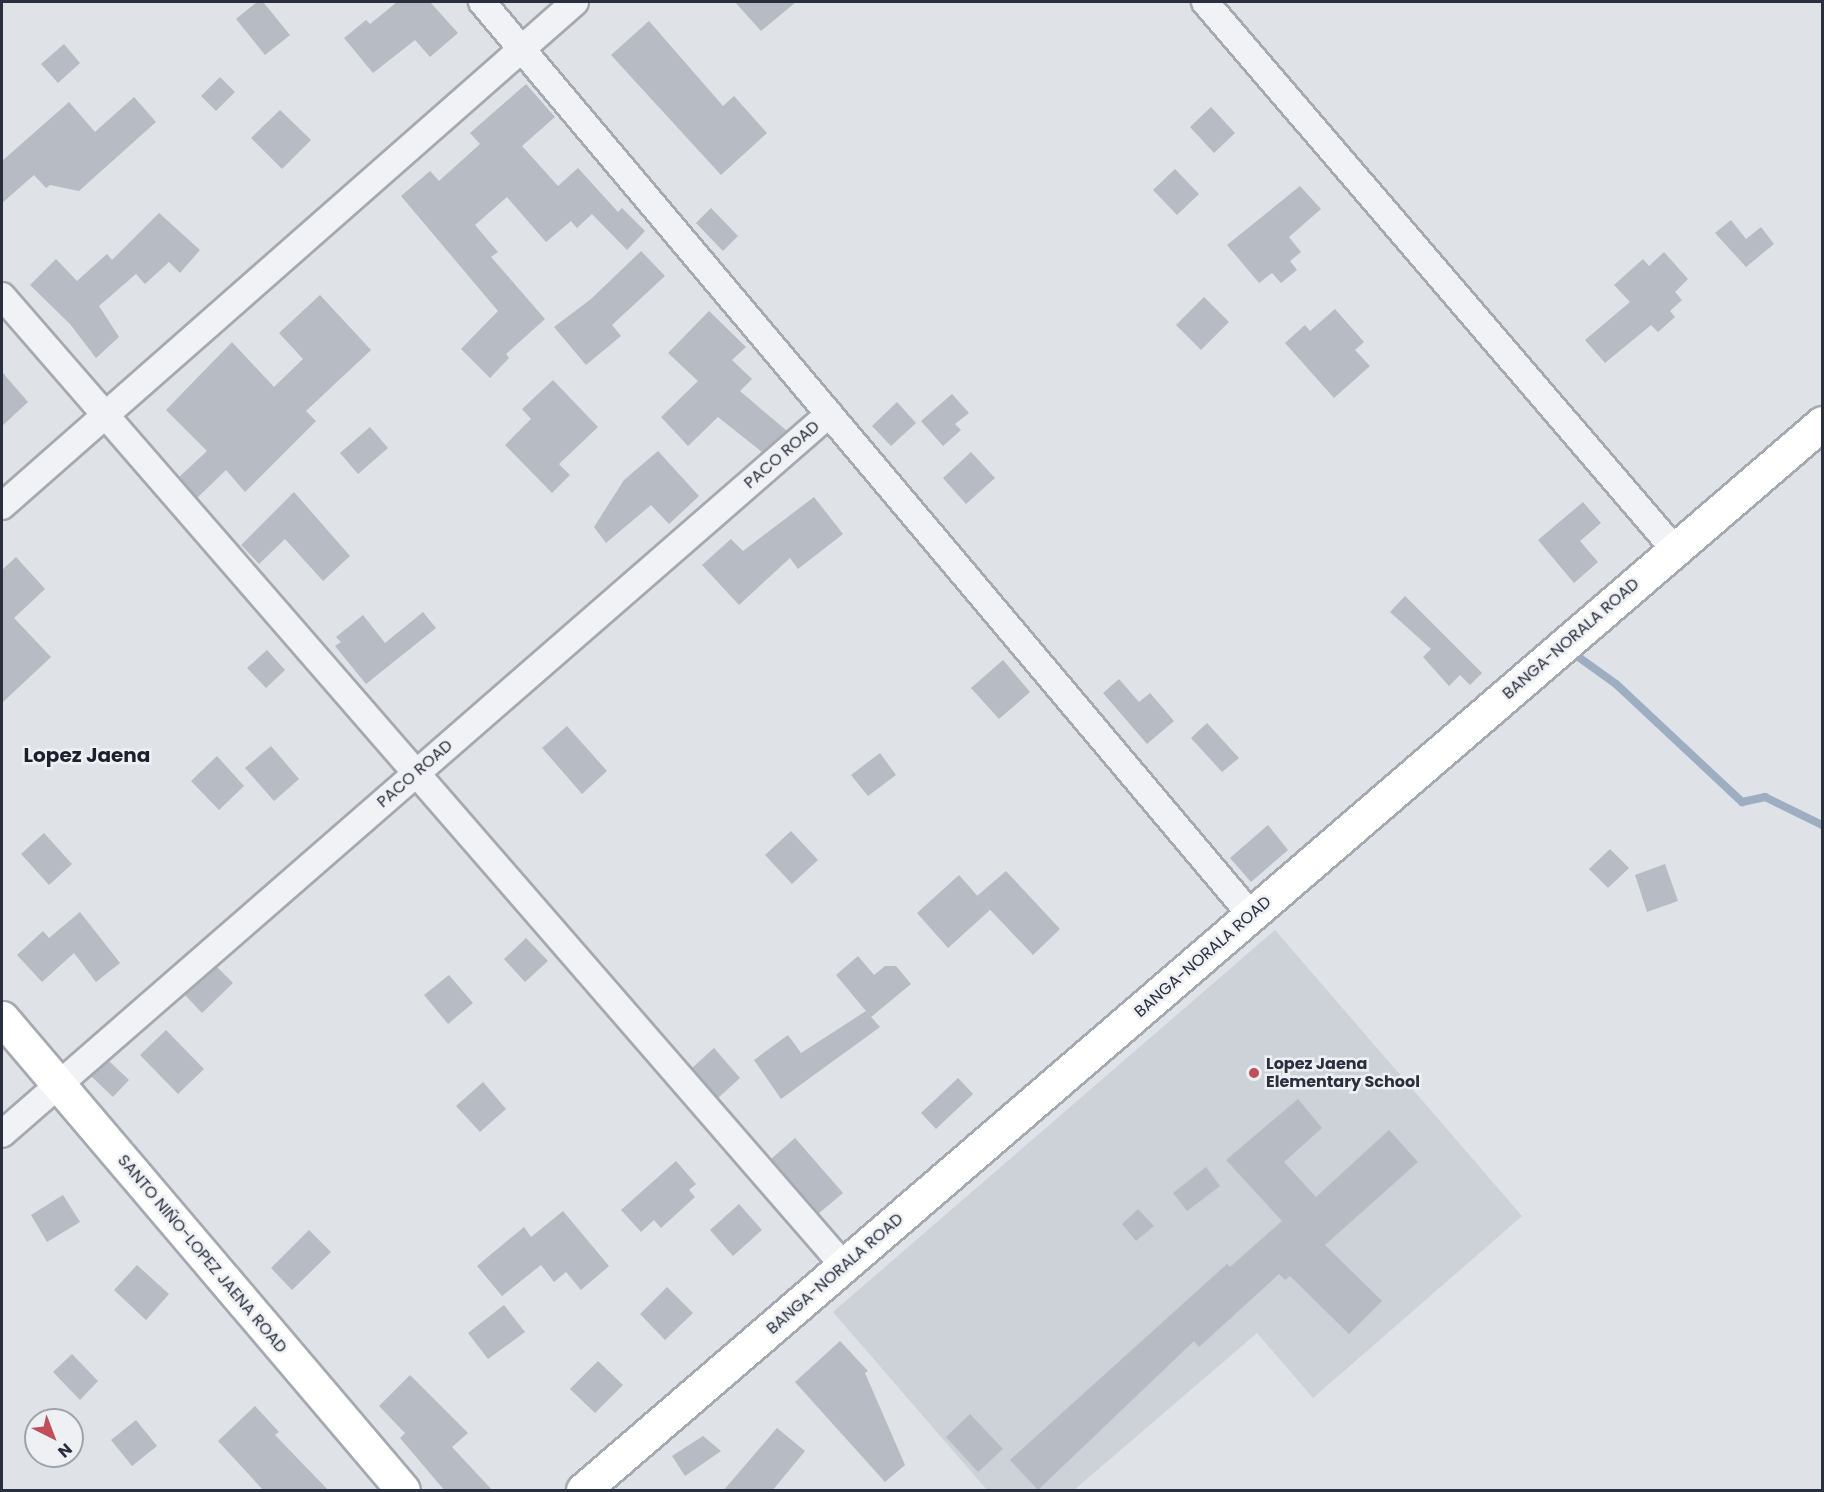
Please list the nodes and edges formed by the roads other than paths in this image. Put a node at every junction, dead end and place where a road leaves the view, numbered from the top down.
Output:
1 (482, 2) edge
2 (575, 2) edge
3 (1205, 2) edge
4 (522, 48) junction
5 (2, 296) edge
6 (829, 414) junction
7 (105, 418) junction
8 (1822, 423) edge
9 (2, 506) edge
10 (1675, 550) junction
11 (418, 772) junction
12 (1251, 915) junction
13 (2, 1018) edge
14 (58, 1084) junction
15 (2, 1134) edge
16 (844, 1266) junction
17 (403, 1491) edge
18 (583, 1491) edge

1 - 4 street
2 - 4 street
3 - 10 street
4 - 6 street
4 - 7 street
5 - 7 street
6 - 11 street, PACO ROAD
6 - 12 street
7 - 9 street
7 - 11 street
8 - 10 main road, BANGA-NORALA ROAD
10 - 12 main road, BANGA-NORALA ROAD
11 - 14 street, PACO ROAD
11 - 16 street
12 - 16 main road, BANGA-NORALA ROAD
13 - 14 main road, SANTO NIÑO-LOPEZ JAENA ROAD
14 - 15 street, PACO ROAD
14 - 17 main road, SANTO NIÑO-LOPEZ JAENA ROAD
16 - 18 main road, BANGA-NORALA ROAD

